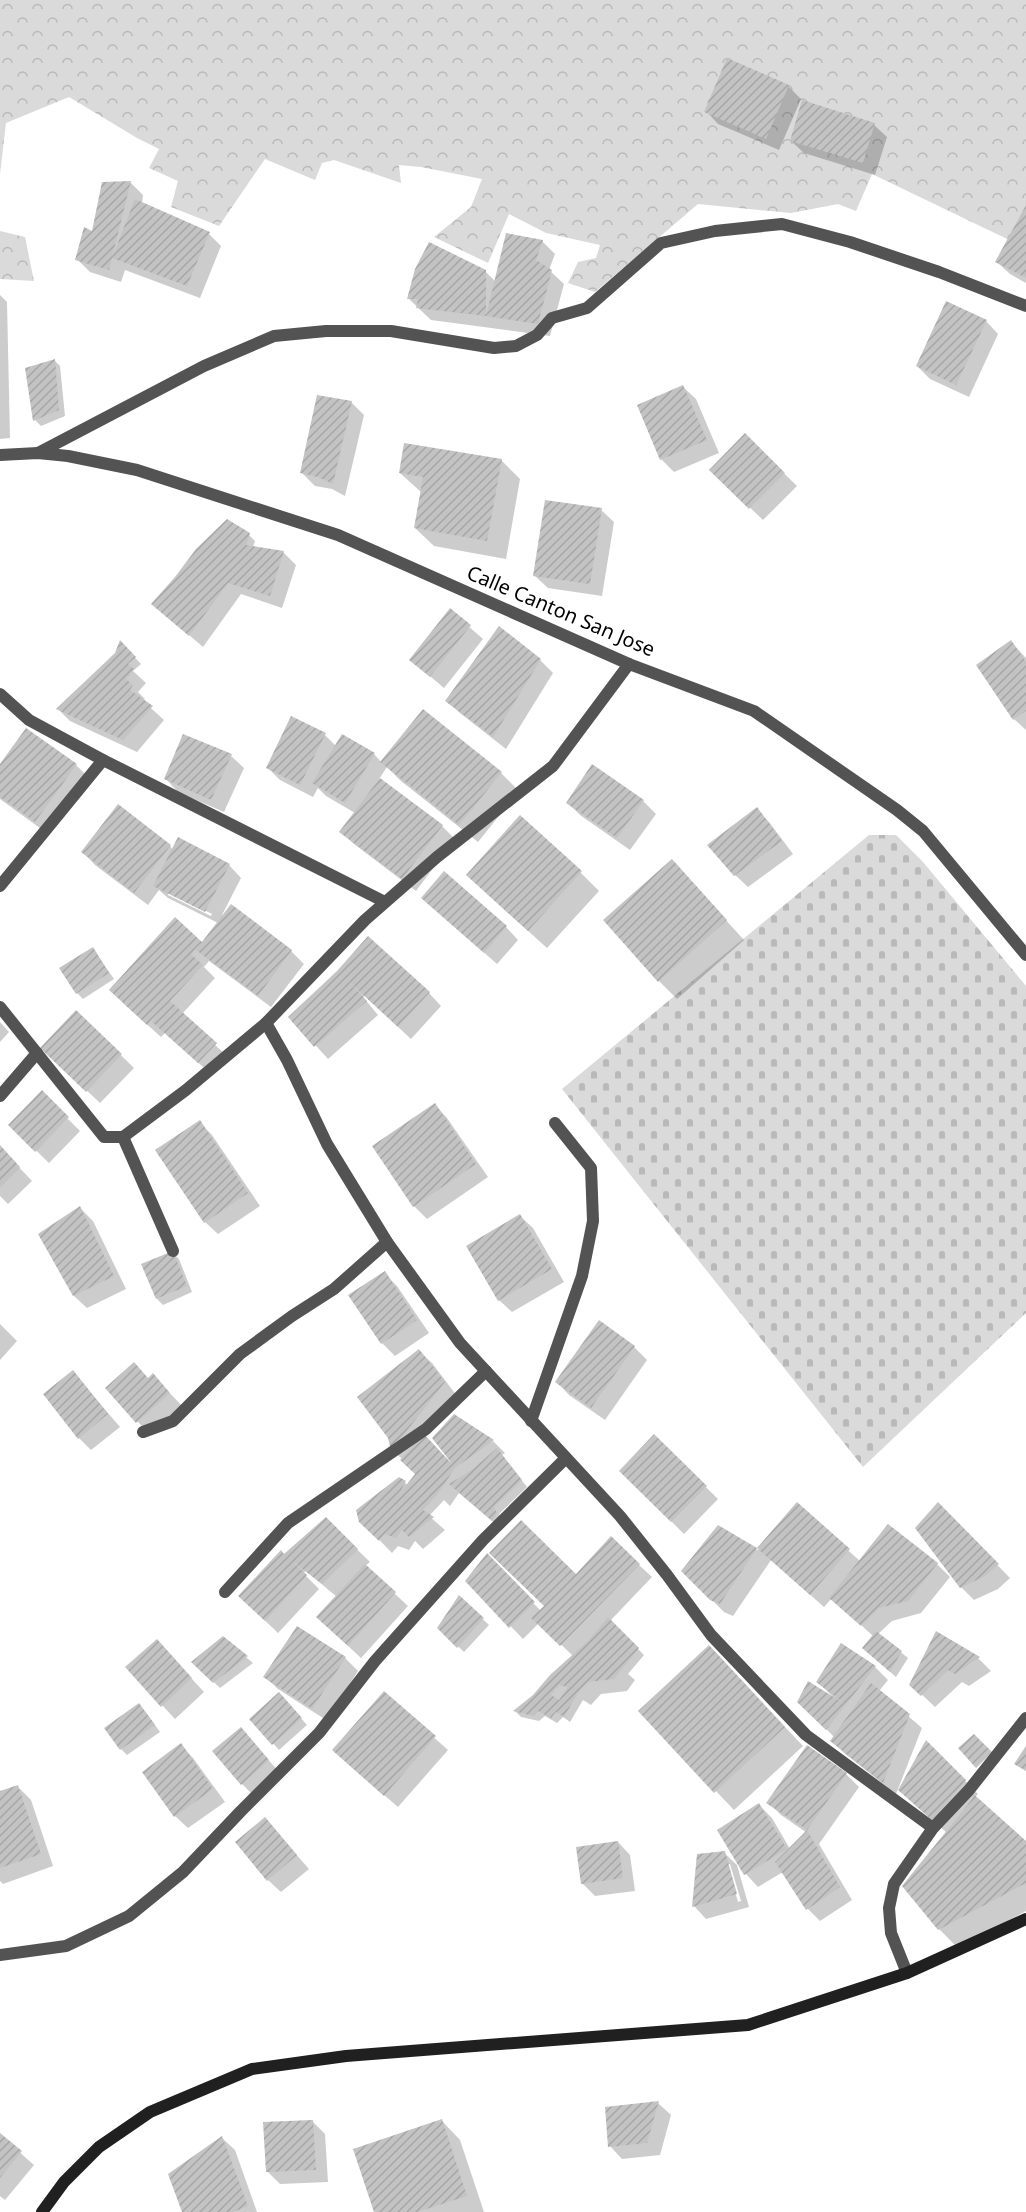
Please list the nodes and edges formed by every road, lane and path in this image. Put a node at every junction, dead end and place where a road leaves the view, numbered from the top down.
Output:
1 (1026, 306) edge
2 (38, 453) junction
3 (0, 455) edge
4 (629, 663) junction
5 (0, 694) edge
6 (103, 760) junction
7 (0, 886) edge
8 (386, 902) junction
9 (1026, 954) edge
10 (0, 1007) edge
11 (266, 1023) junction
12 (38, 1053) junction
13 (0, 1096) edge
14 (555, 1123) dead end
15 (123, 1137) junction
16 (387, 1242) junction
17 (173, 1251) dead end
18 (486, 1371) junction
19 (531, 1421) junction
20 (142, 1432) dead end
21 (565, 1458) junction
22 (225, 1592) dead end
23 (1026, 1718) edge
24 (933, 1828) junction
25 (1026, 1919) edge
26 (0, 1955) edge
27 (908, 1973) junction
28 (42, 2212) edge

1 - 2 street
2 - 3 street, Calle Canton San Jose
2 - 4 street, Calle Canton San Jose
4 - 8 street
4 - 9 street, Calle Canton San Jose
5 - 6 street
6 - 7 street
6 - 8 street
8 - 11 street
10 - 12 street
11 - 15 street
11 - 16 street
12 - 13 street
12 - 15 street
14 - 19 street
15 - 17 street
16 - 18 street
16 - 20 street
18 - 19 street
18 - 22 street
19 - 21 street
21 - 24 street
21 - 26 street
23 - 24 street
24 - 27 street
25 - 27 main road
27 - 28 main road

